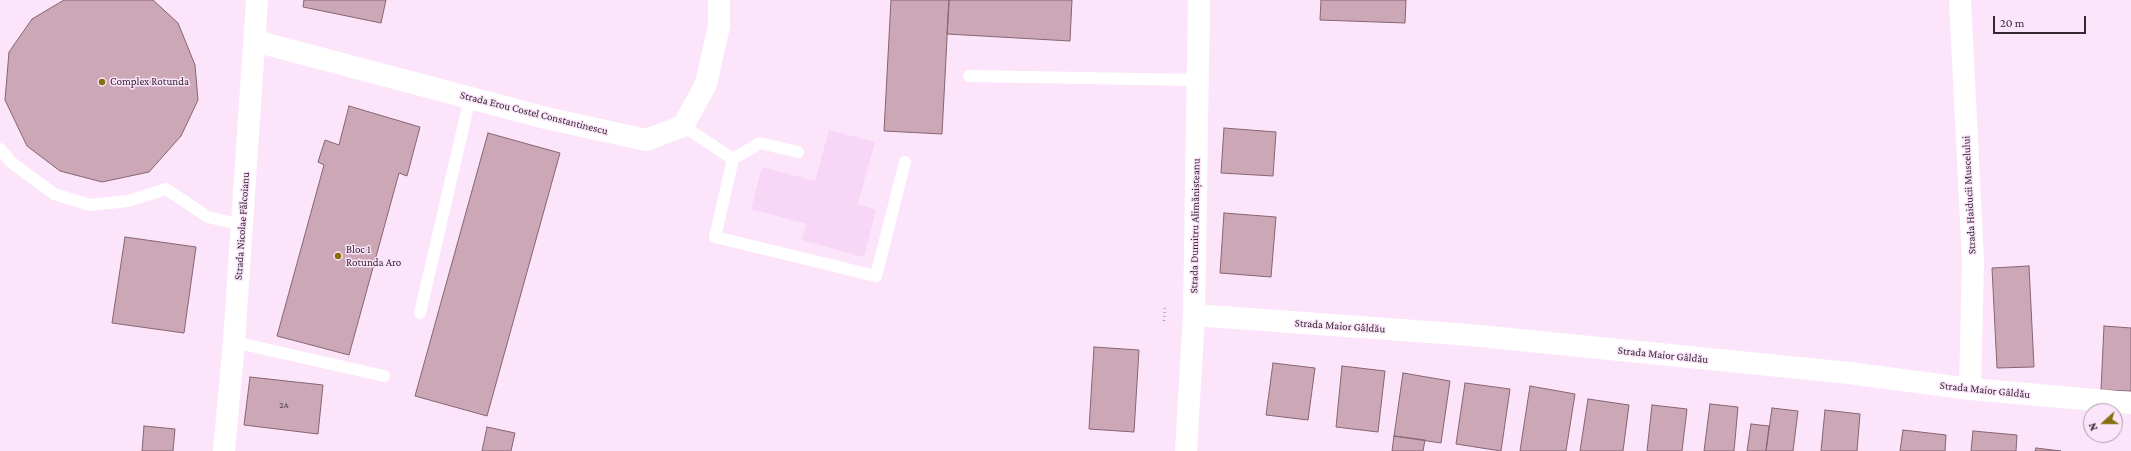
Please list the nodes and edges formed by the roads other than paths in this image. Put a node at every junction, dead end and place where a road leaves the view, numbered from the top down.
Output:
1 (257, 0) edge
2 (719, 0) edge
3 (1199, 0) edge
4 (1960, 0) edge
5 (255, 41) junction
6 (969, 76) dead end
7 (1196, 80) junction
8 (470, 98) junction
9 (682, 126) junction
10 (0, 149) edge
11 (798, 152) dead end
12 (733, 159) junction
13 (905, 162) dead end
14 (242, 225) junction
15 (420, 313) dead end
16 (1194, 316) junction
17 (234, 342) junction
18 (384, 376) dead end
19 (1970, 389) junction
20 (2131, 403) edge
21 (224, 451) edge
22 (1186, 451) edge

1 - 5 street, Strada Nicolae Fălcoianu
2 - 9 street
3 - 7 street, Strada Dumitru Alimănișteanu
4 - 19 street, Strada Haiducii Muscelului
5 - 8 street, Strada Erou Costel Constantinescu
5 - 14 street, Strada Nicolae Fălcoianu
6 - 7 lane
7 - 16 street, Strada Dumitru Alimănișteanu
8 - 9 street, Strada Erou Costel Constantinescu
8 - 15 lane
9 - 12 lane
10 - 14 lane
11 - 12 lane
12 - 13 lane
14 - 17 street, Strada Nicolae Fălcoianu
16 - 19 street, Strada Maior Gâldău
16 - 22 street, Strada Dumitru Alimănișteanu
17 - 18 lane
17 - 21 street, Strada Nicolae Fălcoianu
19 - 20 street, Strada Maior Gâldău

